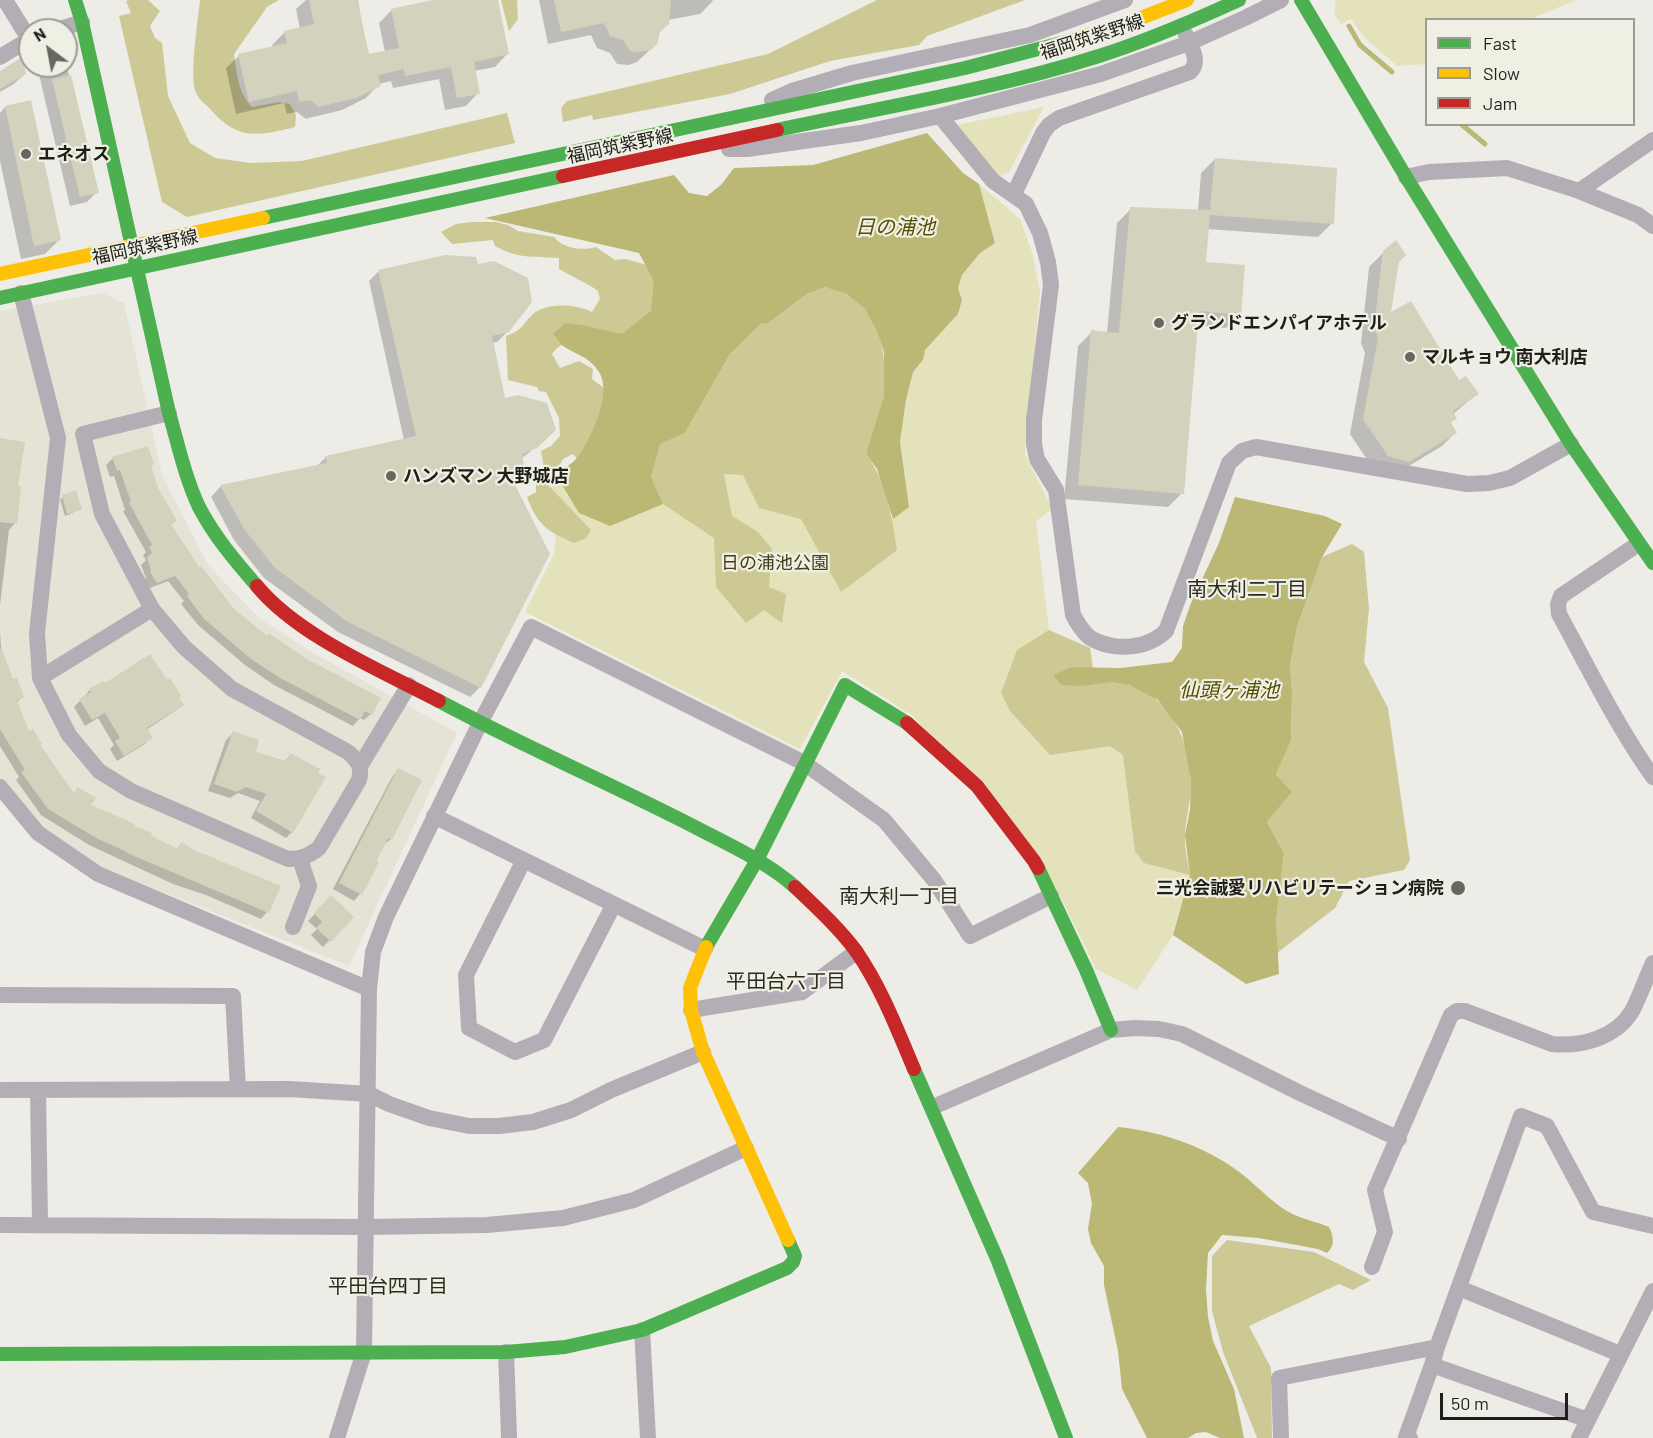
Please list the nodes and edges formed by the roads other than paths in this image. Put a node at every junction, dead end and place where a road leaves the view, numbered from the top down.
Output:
1 (5, 0) edge
2 (75, 0) edge
3 (1125, 0) edge
4 (1187, 0) edge
5 (1239, 0) edge
6 (1281, 0) edge
7 (1301, 0) edge
8 (18, 21) edge
9 (82, 22) junction
10 (78, 23) edge
11 (1187, 39) junction
12 (18, 46) edge
13 (0, 57) edge
14 (739, 115) junction
15 (940, 116) junction
16 (1653, 140) edge
17 (686, 150) junction
18 (1406, 177) junction
19 (1579, 190) junction
20 (1014, 194) junction
21 (1653, 226) edge
22 (133, 246) junction
23 (138, 267) junction
24 (0, 274) edge
25 (21, 293) junction
26 (0, 298) edge
27 (169, 413) junction
28 (84, 434) junction
29 (58, 438) junction
30 (1571, 444) junction
31 (1638, 544) junction
32 (1653, 563) edge
33 (152, 609) junction
34 (40, 678) junction
35 (409, 685) junction
36 (480, 723) junction
37 (804, 763) junction
38 (360, 766) junction
39 (1653, 777) edge
40 (0, 787) edge
41 (434, 816) junction
42 (300, 859) junction
43 (524, 860) junction
44 (757, 860) junction
45 (1051, 897) junction
46 (613, 906) junction
47 (293, 927) dead end
48 (705, 949) junction
49 (856, 952) junction
50 (1653, 963) edge
51 (369, 989) junction
52 (0, 995) edge
53 (691, 1010) junction
54 (1111, 1030) junction
55 (703, 1052) junction
56 (238, 1089) junction
57 (0, 1090) edge
58 (38, 1090) junction
59 (369, 1094) junction
60 (933, 1107) junction
61 (1399, 1139) junction
62 (746, 1148) junction
63 (0, 1225) edge
64 (40, 1225) junction
65 (1653, 1226) edge
66 (366, 1227) junction
67 (1372, 1267) dead end
68 (1459, 1288) junction
69 (1653, 1291) edge
70 (642, 1330) junction
71 (1437, 1347) junction
72 (364, 1352) junction
73 (506, 1352) junction
74 (0, 1354) edge
75 (1620, 1354) junction
76 (1432, 1365) junction
77 (1588, 1420) junction
78 (338, 1438) edge
79 (509, 1438) edge
80 (648, 1438) edge
81 (1066, 1438) edge
82 (1281, 1438) edge
83 (1407, 1438) edge
84 (1579, 1438) edge

1 - 8 street
2 - 9 street
3 - 14 street
4 - 14 street, 福岡筑紫野線
5 - 17 street, 福岡筑紫野線
6 - 11 street
7 - 18 street
9 - 10 street
9 - 22 street
11 - 15 street
11 - 20 street
12 - 13 street
14 - 22 street, 福岡筑紫野線
15 - 17 street
15 - 20 street
16 - 19 street
17 - 23 street, 福岡筑紫野線
18 - 19 street
18 - 30 street
19 - 21 street
20 - 30 street
22 - 23 street
22 - 24 street, 福岡筑紫野線
23 - 25 street, 福岡筑紫野線
23 - 27 street
25 - 26 street, 福岡筑紫野線
25 - 29 street
27 - 28 street
27 - 35 street
28 - 29 street
28 - 33 street
29 - 34 street
30 - 31 street
31 - 32 street
31 - 39 street
33 - 34 street
33 - 38 street
34 - 42 street
35 - 36 street
35 - 38 street
36 - 37 street
36 - 41 street
36 - 44 street
37 - 44 street
37 - 45 street
37 - 45 street
38 - 42 street
40 - 51 street
41 - 43 street
41 - 51 street
42 - 47 street
43 - 46 street
43 - 46 street
44 - 48 street
44 - 49 street
45 - 54 street
46 - 48 street
48 - 53 street
49 - 53 street
49 - 60 street
50 - 61 street
51 - 59 street
52 - 56 street
53 - 55 street
54 - 60 street
54 - 61 street
55 - 59 street
55 - 62 street
56 - 58 street
56 - 59 street
57 - 58 street
58 - 64 street
59 - 66 street
60 - 81 street
61 - 67 street
62 - 66 street
62 - 70 street
63 - 64 street
64 - 66 street
65 - 68 street
66 - 72 street
68 - 71 street
68 - 75 street
69 - 75 street
70 - 73 street
70 - 80 street
71 - 76 street
71 - 82 street
72 - 73 street
72 - 74 street
72 - 78 street
73 - 79 street
75 - 77 street
76 - 77 street
76 - 83 street
77 - 84 street

